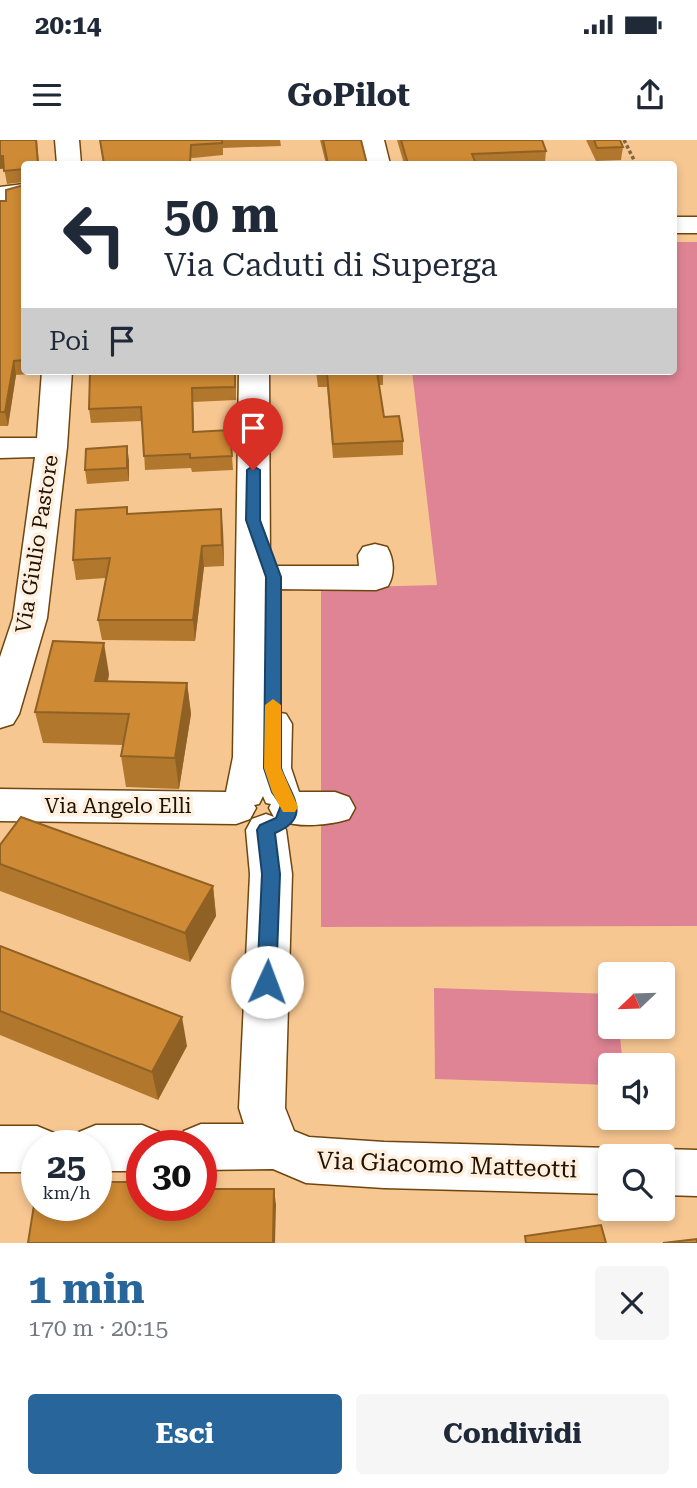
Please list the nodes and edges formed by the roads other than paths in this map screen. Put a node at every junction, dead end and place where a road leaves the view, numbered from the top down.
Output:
1 (67, 140) edge
2 (372, 140) edge
3 (69, 161) edge
4 (377, 161) edge
5 (21, 191) edge
6 (0, 194) edge
7 (677, 225) edge
8 (697, 225) edge
9 (57, 375) edge
10 (254, 375) edge
11 (52, 447) junction
12 (0, 449) edge
13 (375, 555) dead end
14 (263, 577) junction
15 (15, 618) edge
16 (0, 713) edge
17 (0, 805) edge
18 (263, 806) junction
19 (335, 808) dead end
20 (276, 1146) junction
21 (217, 1147) edge
22 (0, 1149) edge
23 (21, 1149) edge
24 (598, 1171) edge
25 (675, 1172) edge
26 (697, 1173) edge

1 - 3 street
2 - 4 street
5 - 6 street
7 - 8 street
9 - 11 street, Via Giulio Pastore
10 - 14 street
11 - 12 street
11 - 15 street, Via Giulio Pastore
13 - 14 street
14 - 18 street
15 - 16 street, Via Giulio Pastore
17 - 18 street, Via Angelo Elli
18 - 19 street, Via Angelo Elli
18 - 20 street
20 - 21 street, Via Giacomo Matteotti
20 - 24 street, Via Giacomo Matteotti
22 - 23 street
25 - 26 street

